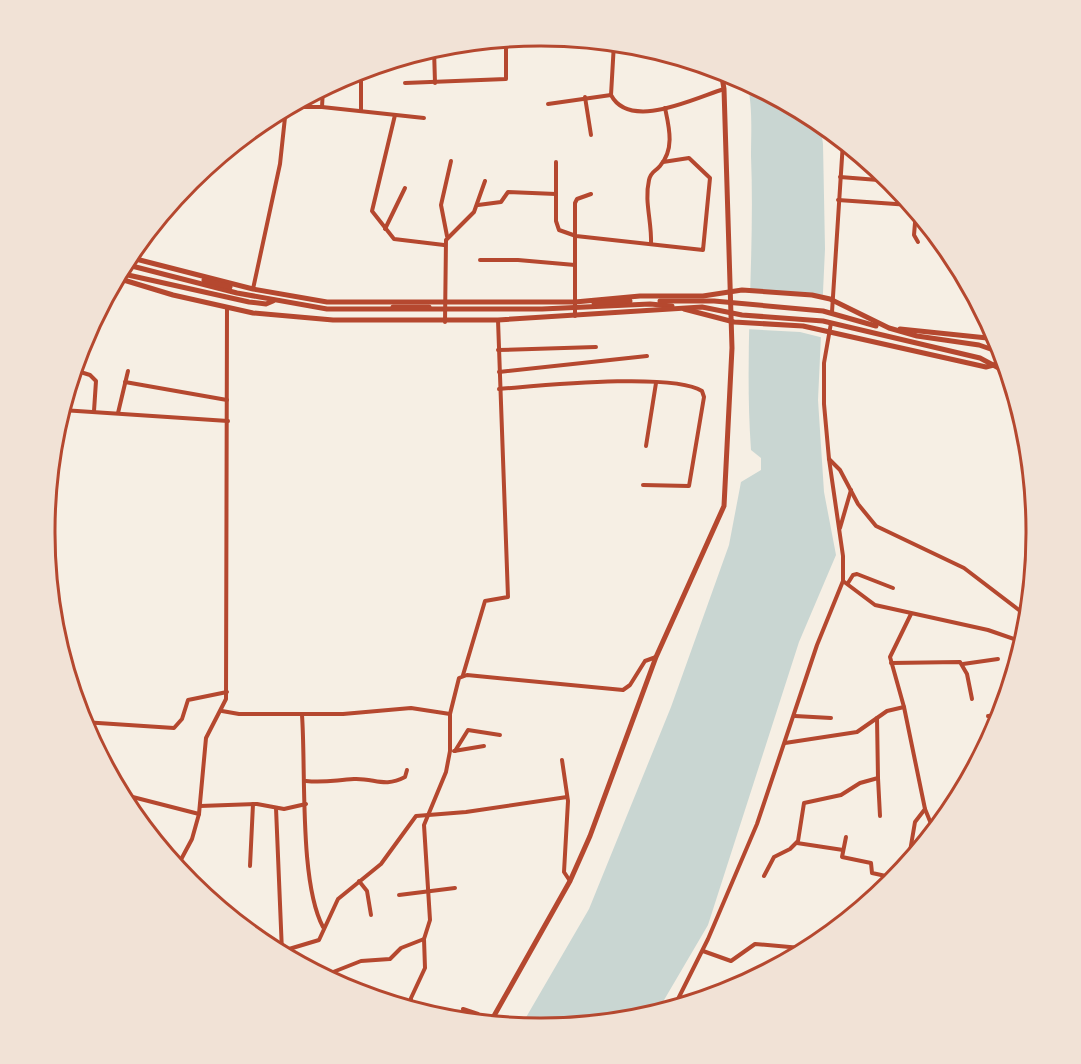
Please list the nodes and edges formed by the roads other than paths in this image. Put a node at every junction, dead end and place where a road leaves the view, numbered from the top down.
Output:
1 (508, 48) edge
2 (613, 53) edge
3 (434, 59) edge
4 (361, 81) edge
5 (723, 82) edge
6 (405, 83) dead end
7 (435, 83) junction
8 (724, 89) junction
9 (611, 95) junction
10 (585, 97) junction
11 (322, 99) edge
12 (548, 104) dead end
13 (307, 107) edge
14 (322, 107) junction
15 (665, 108) junction
16 (361, 110) junction
17 (395, 115) junction
18 (424, 118) dead end
19 (286, 119) edge
20 (591, 135) dead end
21 (844, 153) edge
22 (452, 161) dead end
23 (556, 162) dead end
24 (663, 162) junction
25 (840, 177) junction
26 (874, 180) edge
27 (485, 181) dead end
28 (405, 188) dead end
29 (556, 194) junction
30 (591, 194) dead end
31 (838, 200) junction
32 (898, 203) edge
33 (478, 205) junction
34 (915, 223) edge
35 (385, 229) junction
36 (576, 236) junction
37 (447, 237) junction
38 (918, 242) dead end
39 (651, 244) junction
40 (444, 245) junction
41 (480, 260) dead end
42 (136, 263) edge
43 (136, 264) edge
44 (136, 264) edge
45 (575, 265) junction
46 (129, 275) edge
47 (125, 281) edge
48 (253, 289) junction
49 (275, 300) junction
50 (731, 303) junction
51 (575, 304) junction
52 (227, 307) junction
53 (445, 307) junction
54 (832, 312) junction
55 (731, 314) junction
56 (575, 316) junction
57 (498, 321) junction
58 (445, 322) junction
59 (831, 323) junction
60 (985, 338) edge
61 (596, 347) dead end
62 (990, 348) edge
63 (498, 350) junction
64 (647, 356) dead end
65 (995, 365) joint
66 (128, 371) dead end
67 (499, 372) junction
68 (82, 373) edge
69 (125, 381) junction
70 (656, 383) junction
71 (499, 389) junction
72 (227, 400) junction
73 (71, 410) edge
74 (94, 411) junction
75 (118, 412) junction
76 (228, 421) junction
77 (646, 446) dead end
78 (829, 459) junction
79 (644, 485) dead end
80 (851, 490) junction
81 (839, 532) junction
82 (843, 581) junction
83 (848, 583) junction
84 (892, 588) dead end
85 (1020, 611) edge
86 (911, 614) junction
87 (1014, 639) edge
88 (656, 657) junction
89 (998, 659) dead end
90 (891, 663) junction
91 (962, 664) junction
92 (463, 675) junction
93 (226, 692) junction
94 (972, 699) dead end
95 (904, 707) junction
96 (222, 711) junction
97 (450, 714) junction
98 (302, 715) junction
99 (795, 716) junction
100 (831, 718) dead end
101 (877, 718) junction
102 (94, 724) edge
103 (500, 735) dead end
104 (784, 743) junction
105 (484, 746) dead end
106 (452, 751) junction
107 (562, 760) dead end
108 (407, 770) dead end
109 (878, 778) junction
110 (306, 781) junction
111 (134, 797) edge
112 (567, 797) junction
113 (253, 804) junction
114 (306, 804) junction
115 (200, 806) junction
116 (276, 808) junction
117 (925, 809) junction
118 (200, 814) junction
119 (428, 814) junction
120 (880, 816) dead end
121 (930, 822) edge
122 (846, 837) dead end
123 (797, 843) junction
124 (911, 846) edge
125 (843, 850) junction
126 (181, 859) edge
127 (250, 866) dead end
128 (883, 875) edge
129 (764, 876) dead end
130 (570, 880) junction
131 (359, 881) junction
132 (455, 888) dead end
133 (428, 892) junction
134 (399, 894) dead end
135 (370, 915) dead end
136 (324, 928) junction
137 (424, 939) junction
138 (281, 942) edge
139 (791, 947) edge
140 (293, 949) edge
141 (703, 951) junction
142 (334, 971) edge
143 (681, 997) edge
144 (411, 1000) edge
145 (463, 1009) dead end
146 (473, 1012) edge
147 (495, 1015) edge

1 - 7 street
2 - 9 street
3 - 7 street
4 - 16 street
5 - 8 main road
6 - 7 street
8 - 15 street
8 - 50 main road
9 - 10 street
9 - 15 street
10 - 12 street
10 - 20 street
11 - 14 street
13 - 14 street
14 - 16 street
15 - 24 street
16 - 17 street
17 - 18 street
17 - 35 street
19 - 48 street
21 - 25 street
22 - 37 street
23 - 29 street
24 - 39 street
24 - 39 street
25 - 26 street
25 - 31 street
27 - 33 street
28 - 35 street
29 - 33 street
29 - 36 street
30 - 36 street
31 - 32 street
31 - 54 street
33 - 37 street
34 - 38 street
35 - 40 street
36 - 39 street
36 - 45 street
37 - 40 street
40 - 53 street
41 - 45 street
42 - 48 main road
43 - 53 main road
44 - 49 main road
45 - 51 street
46 - 49 main road
47 - 52 main road
48 - 62 main road
49 - 65 main road
50 - 51 main road
50 - 54 main road
50 - 55 main road
51 - 53 main road
51 - 56 street
52 - 58 main road
52 - 72 street
53 - 58 street
54 - 60 main road
55 - 56 main road
55 - 59 main road
55 - 88 main road
56 - 57 main road
57 - 58 main road
57 - 63 street
59 - 65 main road
59 - 78 street
61 - 63 street
63 - 67 street
64 - 67 street
66 - 69 street
67 - 71 street
68 - 74 street
69 - 72 street
69 - 75 street
70 - 71 street
70 - 77 street
70 - 79 street
71 - 92 street
72 - 76 street
73 - 74 street
74 - 75 street
75 - 76 street
76 - 93 street
78 - 80 street
78 - 81 street
80 - 81 street
80 - 85 street
81 - 82 street
82 - 83 street
82 - 99 street
83 - 84 street
83 - 86 street
86 - 87 street
86 - 90 street
88 - 92 street
88 - 130 main road
89 - 91 street
90 - 91 street
90 - 95 street
91 - 94 street
92 - 97 street
93 - 96 street
93 - 102 street
95 - 101 street
95 - 117 street
96 - 98 street
96 - 115 street
97 - 98 street
97 - 106 street
98 - 110 street
99 - 100 street
99 - 104 street
101 - 104 street
101 - 109 street
103 - 106 street
104 - 141 street
105 - 106 street
106 - 119 street
107 - 112 street
108 - 110 street
109 - 120 street
109 - 123 street
110 - 114 street
111 - 118 street
112 - 119 street
112 - 130 street
113 - 115 street
113 - 116 street
113 - 127 street
114 - 116 street
114 - 136 street
115 - 118 street
116 - 138 street
117 - 121 street
117 - 124 street
118 - 126 street
119 - 131 street
119 - 133 street
122 - 125 street
123 - 125 street
123 - 129 street
125 - 128 street
130 - 147 main road
131 - 135 street
131 - 136 street
132 - 133 street
133 - 134 street
133 - 137 street
136 - 140 street
137 - 142 street
137 - 144 street
139 - 141 street
141 - 143 street
145 - 146 street

